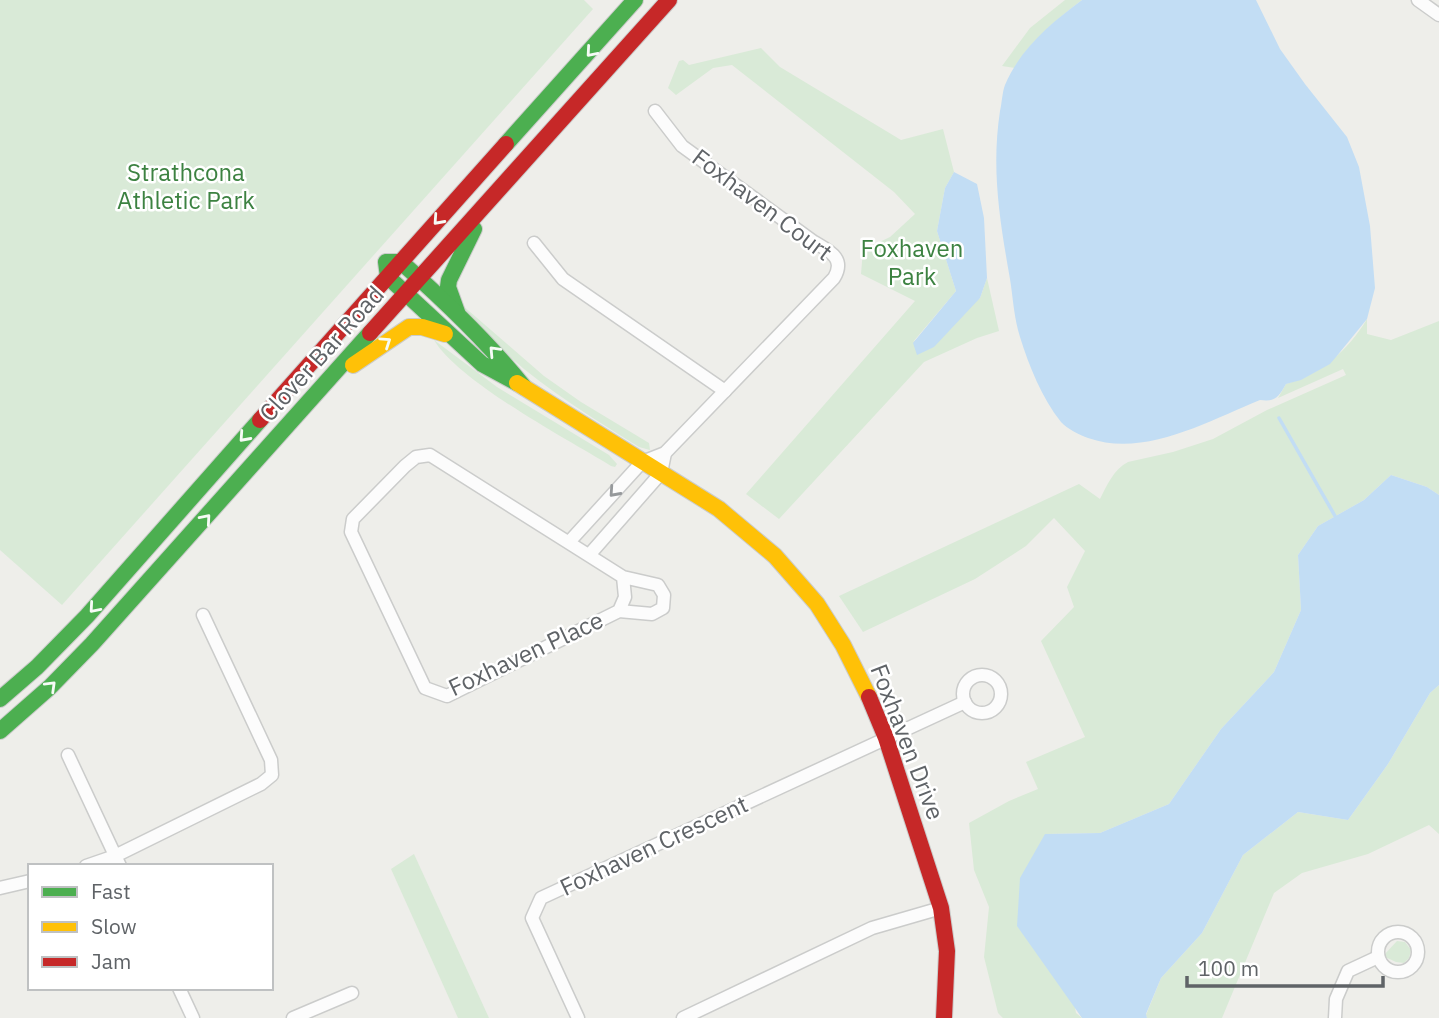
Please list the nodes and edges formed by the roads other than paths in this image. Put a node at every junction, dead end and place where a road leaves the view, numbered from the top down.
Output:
1 (637, 0) edge
2 (669, 0) edge
3 (1418, 0) edge
4 (656, 15) junction
5 (1439, 15) edge
6 (655, 111) dead end
7 (485, 208) junction
8 (534, 243) dead end
9 (401, 262) junction
10 (388, 277) junction
11 (420, 279) junction
12 (405, 294) junction
13 (460, 319) junction
14 (452, 336) junction
15 (329, 380) junction
16 (524, 387) junction
17 (725, 391) junction
18 (665, 453) junction
19 (642, 462) junction
20 (661, 473) junction
21 (570, 541) junction
22 (590, 554) junction
23 (623, 577) junction
24 (619, 611) junction
25 (203, 615) dead end
26 (0, 699) edge
27 (965, 702) dead end
28 (0, 731) edge
29 (886, 738) junction
30 (68, 755) dead end
31 (118, 861) edge
32 (99, 864) edge
33 (28, 881) edge
34 (0, 888) edge
35 (941, 908) junction
36 (1378, 957) dead end
37 (180, 990) edge
38 (352, 993) dead end
39 (193, 1018) edge
40 (293, 1018) edge
41 (578, 1018) edge
42 (683, 1018) edge
43 (944, 1018) edge
44 (1335, 1018) edge

1 - 4 main road
1 -> 9 main road, Clover Bar Road
2 - 4 main road, Clover Bar Road
3 - 5 street
4 - 7 main road, Clover Bar Road
6 - 17 street, Foxhaven Court
7 - 11 main road, Clover Bar Road
7 - 13 main road
8 - 17 street
9 - 10 main road
9 - 11 main road, Foxhaven Drive
10 - 12 main road, Foxhaven Drive
10 -> 26 main road, Clover Bar Road
11 - 12 main road, Clover Bar Road
11 - 13 main road, Foxhaven Drive
12 - 14 main road, Foxhaven Drive
12 - 15 main road, Clover Bar Road
16 -> 13 main road, Foxhaven Drive
15 -> 14 main road
14 - 16 main road, Foxhaven Drive
28 -> 15 main road, Clover Bar Road
16 - 19 main road, Foxhaven Drive
17 - 18 street, Foxhaven Court
18 - 19 street
18 - 20 street
19 - 20 main road, Foxhaven Drive
19 -> 21 street
20 - 22 street
20 - 29 main road, Foxhaven Drive
21 - 22 street, Foxhaven Place
21 - 24 street, Foxhaven Place
22 - 23 street, Foxhaven Place
23 - 24 street, Foxhaven Place
23 - 24 street, Foxhaven Place
25 - 31 street
27 - 29 street, Foxhaven Crescent
29 - 35 main road, Foxhaven Drive
29 - 41 street, Foxhaven Crescent
30 - 31 street
31 - 32 street
33 - 34 street
35 - 42 street
35 - 43 main road, Foxhaven Drive
36 - 44 street
37 - 39 street
38 - 40 street

